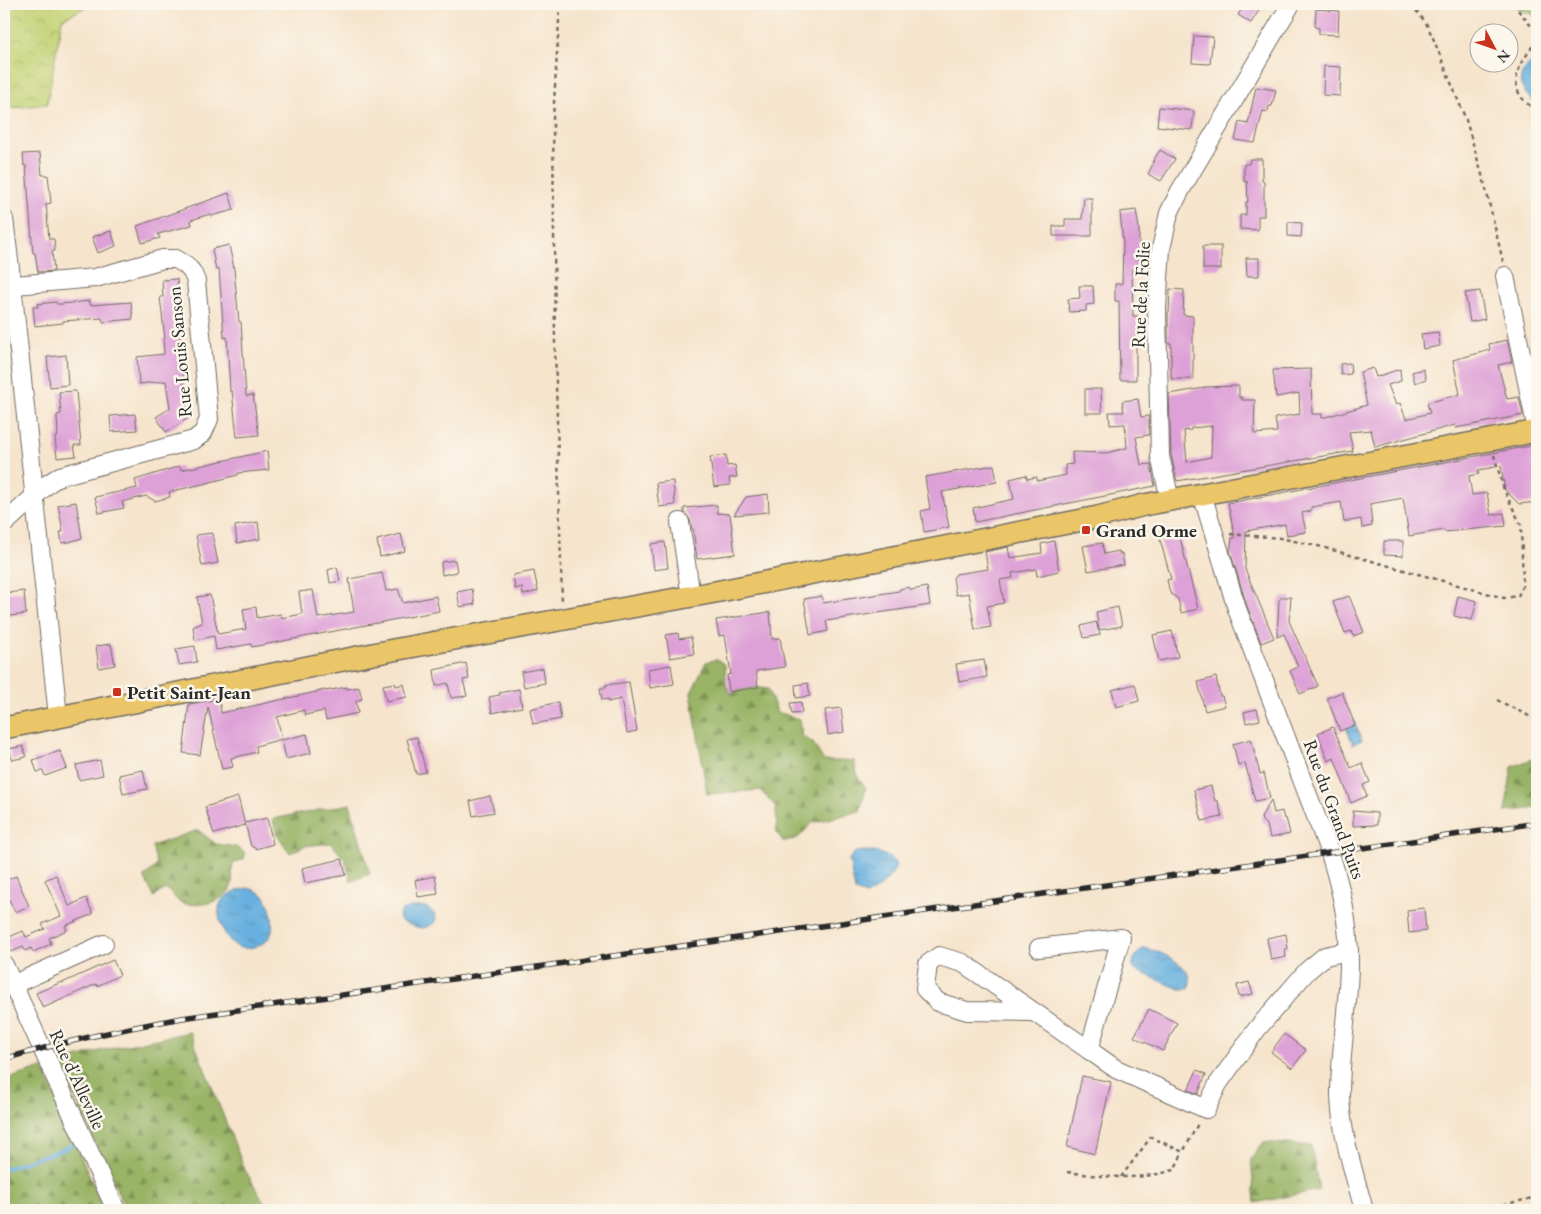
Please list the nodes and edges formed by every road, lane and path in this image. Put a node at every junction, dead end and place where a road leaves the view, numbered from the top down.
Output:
1 (560, 4) edge
2 (1291, 4) edge
3 (1411, 4) edge
4 (1513, 4) edge
5 (1537, 33) edge
6 (1537, 40) edge
7 (1537, 112) edge
8 (4, 219) edge
9 (1505, 276) joint
10 (8, 286) edge
11 (1537, 430) edge
12 (1496, 466) dead end
13 (1202, 494) junction
14 (34, 496) junction
15 (1170, 500) junction
16 (680, 522) dead end
17 (4, 524) edge
18 (1223, 534) dead end
19 (691, 597) junction
20 (563, 620) junction
21 (1497, 700) dead end
22 (58, 716) junction
23 (1537, 720) edge
24 (4, 728) edge
25 (104, 944) dead end
26 (1039, 948) dead end
27 (1348, 951) junction
28 (4, 965) edge
29 (12, 985) junction
30 (1034, 1012) junction
31 (1089, 1050) junction
32 (1206, 1109) junction
33 (1183, 1152) junction
34 (1067, 1172) dead end
35 (1121, 1177) junction
36 (1537, 1197) edge
37 (116, 1210) edge
38 (1364, 1210) edge
39 (1480, 1210) edge

1 - 20 path
2 - 15 street, Rue de la Folie
3 - 9 path
4 - 5 path
6 - 7 path
8 - 10 street
9 - 11 street
10 - 14 street
10 - 14 street, Rue Louis Sanson
11 - 13 main road
12 - 18 path
13 - 15 main road
13 - 27 street, Rue du Grand Puits
14 - 17 street, Rue Louis Sanson
14 - 22 street
15 - 19 main road
16 - 19 street
19 - 20 main road
20 - 22 main road
21 - 23 path
22 - 24 main road
25 - 29 street
26 - 31 street
27 - 32 street
27 - 38 street, Rue du Grand Puits
28 - 29 street, Rue d'Alleville
29 - 37 street, Rue d'Alleville
30 - 30 street
30 - 31 street
31 - 32 street
32 - 33 path
33 - 35 path
33 - 35 path
34 - 35 path
36 - 39 path

